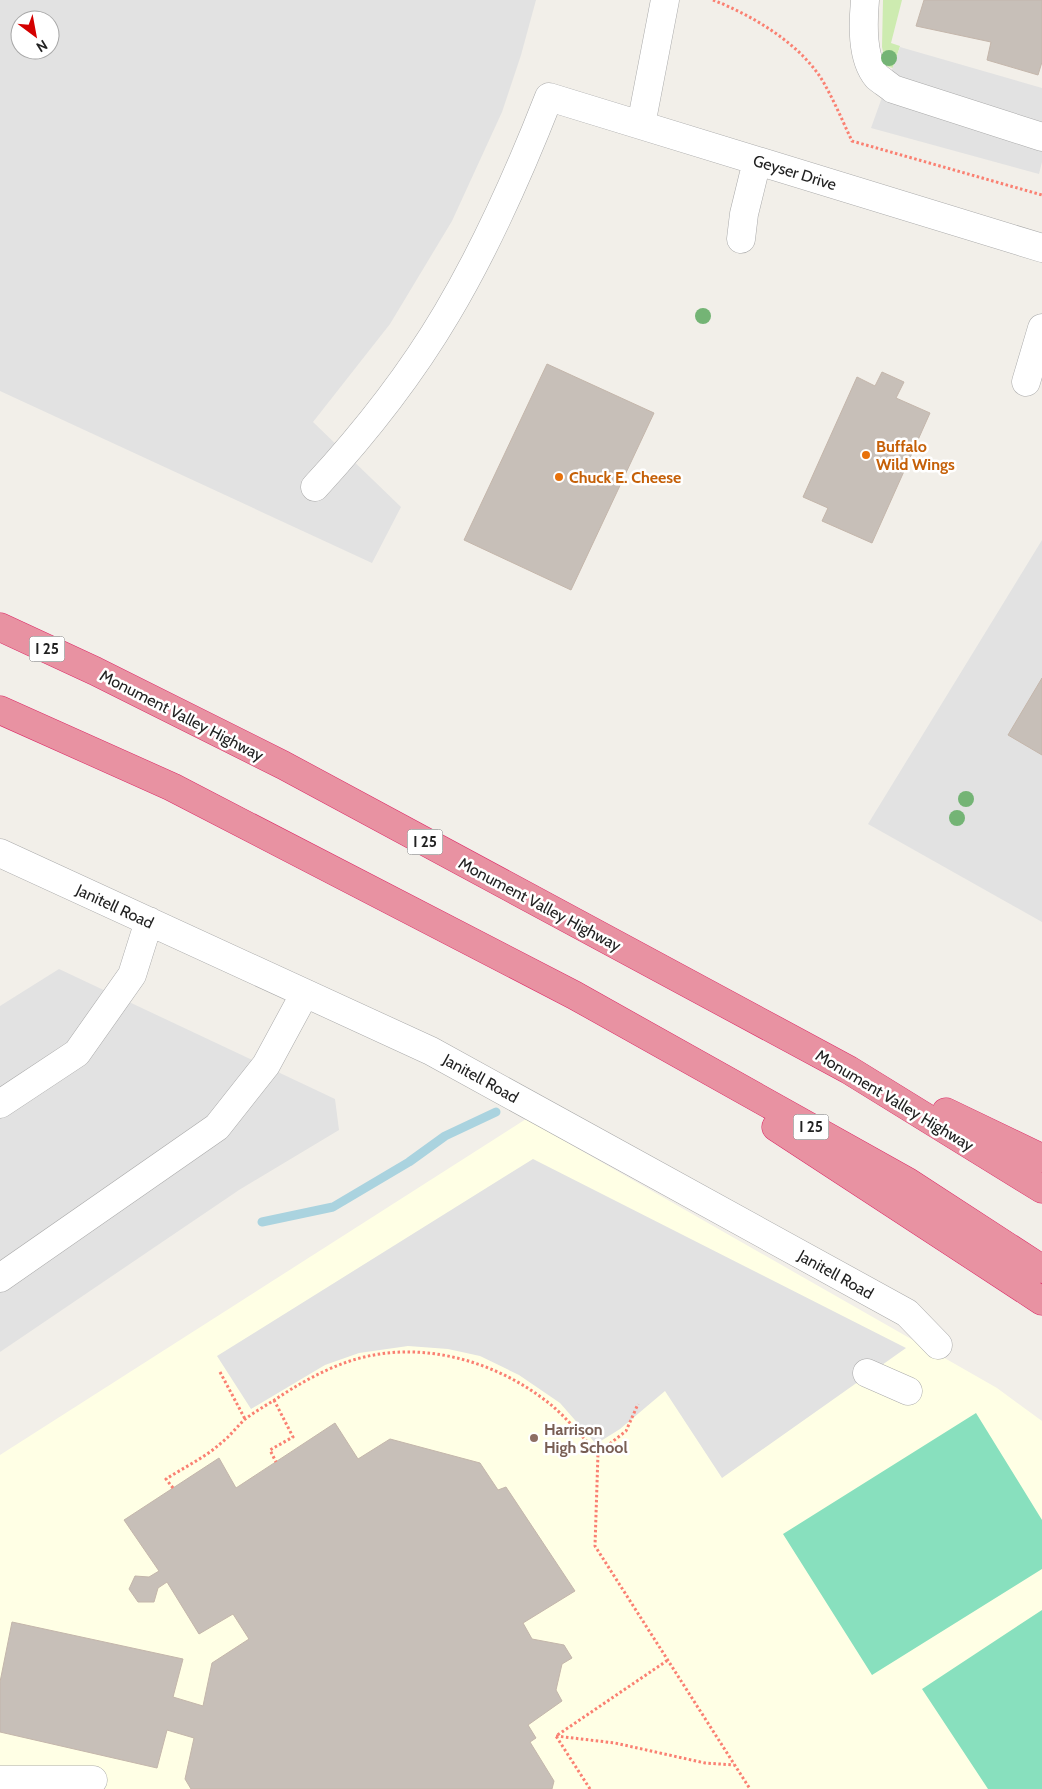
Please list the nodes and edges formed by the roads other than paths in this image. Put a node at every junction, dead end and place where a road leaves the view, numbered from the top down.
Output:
1 (665, 0) edge
2 (865, 0) edge
3 (640, 125) junction
4 (1042, 137) edge
5 (757, 161) junction
6 (741, 239) dead end
7 (1042, 248) edge
8 (1042, 328) edge
9 (1026, 382) dead end
10 (315, 487) dead end
11 (0, 628) edge
12 (0, 710) edge
13 (0, 853) edge
14 (149, 921) junction
15 (305, 993) junction
16 (574, 995) junction
17 (753, 1018) junction
18 (0, 1104) edge
19 (1042, 1158) edge
20 (1042, 1189) edge
21 (1042, 1269) edge
22 (0, 1278) edge
23 (1042, 1301) edge
24 (938, 1345) dead end
25 (866, 1373) dead end
26 (908, 1391) dead end
27 (0, 1780) edge
28 (93, 1780) dead end

1 - 3 street
2 - 4 street
3 - 5 street, Geyser Drive
3 - 10 street, Geyser Drive
5 - 6 street
5 - 7 street, Geyser Drive
8 - 9 street
11 - 17 highway, Monument Valley Highway / I 25
12 - 16 highway, I 25
13 - 14 street, Janitell Road
14 - 15 street, Janitell Road
14 - 18 street
15 - 22 street
15 - 24 street, Janitell Road
16 - 21 highway, I 25
16 - 23 highway
17 - 19 highway
17 - 20 highway, Monument Valley Highway / I 25
25 - 26 street
27 - 28 street

